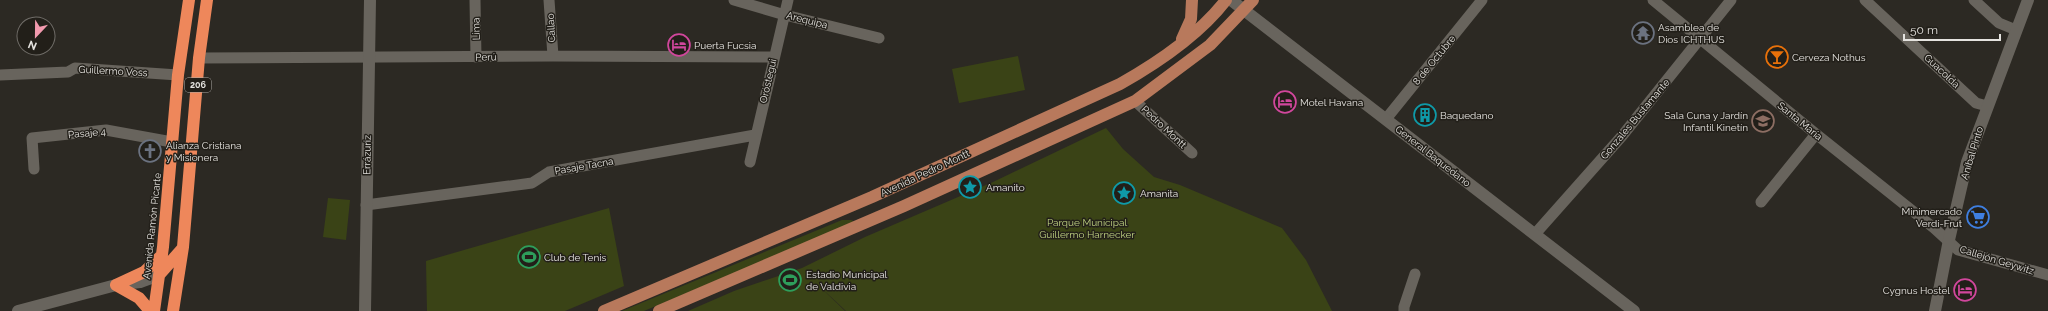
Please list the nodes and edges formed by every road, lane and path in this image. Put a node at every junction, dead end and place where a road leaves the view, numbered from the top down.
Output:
1 (189, 0) edge
2 (208, 0) edge
3 (370, 0) edge
4 (475, 0) edge
5 (550, 0) edge
6 (734, 0) edge
7 (788, 0) edge
8 (1192, 0) edge
9 (1226, 0) edge
10 (1231, 0) edge
11 (1253, 0) edge
12 (1482, 0) edge
13 (1653, 0) edge
14 (1731, 0) edge
15 (1865, 0) edge
16 (1974, 0) edge
17 (2028, 0) edge
18 (1244, 10) junction
19 (785, 15) junction
20 (2016, 30) junction
21 (879, 38) dead end
22 (1701, 40) junction
23 (1180, 44) junction
24 (553, 56) junction
25 (369, 57) junction
26 (774, 57) junction
27 (200, 58) junction
28 (476, 58) junction
29 (0, 75) edge
30 (178, 75) junction
31 (1135, 101) junction
32 (1987, 106) junction
33 (1386, 119) junction
34 (1816, 134) junction
35 (755, 135) junction
36 (172, 142) junction
37 (1192, 153) dead end
38 (750, 162) dead end
39 (34, 169) dead end
40 (872, 197) junction
41 (1761, 202) dead end
42 (366, 205) junction
43 (881, 215) junction
44 (1535, 234) junction
45 (1949, 240) junction
46 (183, 247) junction
47 (162, 255) junction
48 (1415, 274) dead end
49 (160, 275) junction
50 (2048, 275) edge
51 (116, 285) junction
52 (18, 311) edge
53 (150, 311) edge
54 (154, 311) edge
55 (173, 311) edge
56 (366, 311) edge
57 (604, 311) edge
58 (658, 311) edge
59 (1404, 311) edge
60 (1634, 311) edge
61 (1935, 311) edge

1 - 30 highway, Avenida Ramón Picarte / 206
2 - 27 highway, 206
3 - 25 main road, Errázuriz
4 - 28 street, Lima
5 - 24 street, Callao
6 - 19 street, Arequipa
7 - 19 street, Oróstegui
8 - 23 main road
9 - 23 main road, Avenida Pedro Montt
10 - 18 main road, General Baquedano
11 - 18 main road, Avenida Pedro Montt
12 - 33 street, 8 de Octubre
13 - 22 street, Santa María
14 - 22 street, Gonzales Bustamante
15 - 32 street, Guacolda
16 - 20 street
17 - 20 main road, Aníbal Pinto
18 - 31 main road, Avenida Pedro Montt
18 - 33 main road, General Baquedano
19 - 21 street, Arequipa
19 - 26 street, Oróstegui
20 - 32 main road, Aníbal Pinto
22 - 34 street, Santa María
22 - 44 street, Gonzales Bustamante
23 - 40 main road, Avenida Pedro Montt
24 - 26 street, Perú
24 - 28 street, Perú
25 - 27 street, Perú
25 - 28 street, Perú
25 - 42 main road, Errázuriz
26 - 35 street, Oróstegui
27 - 46 highway, 206
29 - 30 street, Guillermo Voss
30 - 36 highway, Avenida Ramón Picarte / 206
31 - 37 street, Pedro Montt
31 - 43 main road, Avenida Pedro Montt
32 - 45 main road, Aníbal Pinto
33 - 44 main road, General Baquedano
34 - 41 street
34 - 45 street, Santa María
35 - 38 street, Oróstegui
35 - 42 street, Pasaje Tacna
36 - 39 street, Pasaje 4
36 - 47 highway, Avenida Ramón Picarte / 206
40 - 43 main road
40 - 57 main road, Avenida Pedro Montt
42 - 56 main road, Errázuriz
43 - 58 main road, Avenida Pedro Montt
44 - 60 main road, General Baquedano
45 - 50 street, Callejón Geywitz
45 - 61 main road, Aníbal Pinto
46 - 49 highway
46 - 55 highway, 206
47 - 49 highway, Avenida Ramón Picarte / 206
47 - 51 highway
48 - 59 street
49 - 51 main road
49 - 54 highway, Avenida Ramón Picarte / 206
51 - 52 main road
51 - 53 highway

